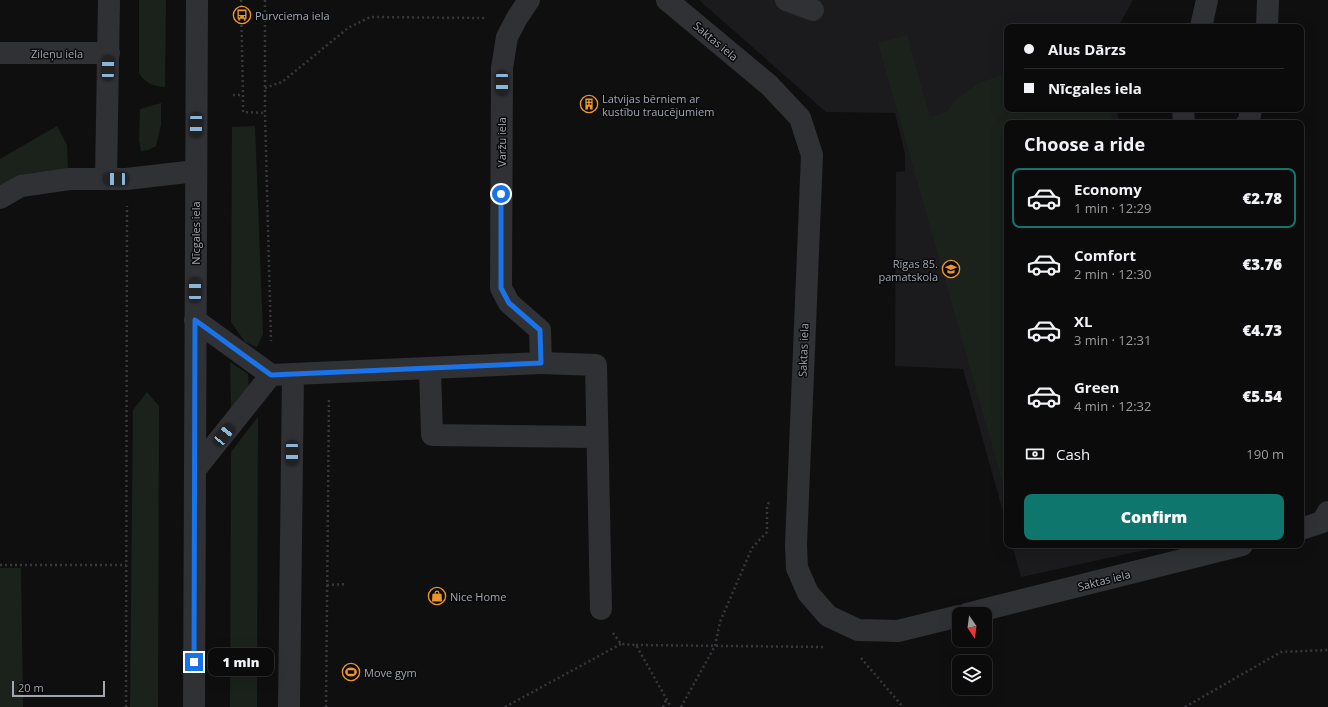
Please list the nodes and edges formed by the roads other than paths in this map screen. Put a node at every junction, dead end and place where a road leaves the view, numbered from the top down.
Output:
1 (109, 0) edge
2 (197, 0) edge
3 (529, 0) edge
4 (667, 0) edge
5 (786, 0) edge
6 (1207, 0) edge
7 (1268, 0) edge
8 (813, 10) dead end
9 (1202, 24) edge
10 (1267, 24) edge
11 (0, 53) edge
12 (108, 53) junction
13 (196, 171) junction
14 (116, 179) junction
15 (0, 198) edge
16 (195, 320) junction
17 (541, 363) junction
18 (430, 368) junction
19 (293, 374) junction
20 (271, 375) junction
21 (597, 437) junction
22 (195, 470) junction
23 (1326, 521) edge
24 (1304, 528) edge
25 (1230, 548) edge
26 (992, 608) edge
27 (601, 609) road end
28 (952, 618) edge
29 (194, 707) edge
30 (289, 707) edge

1 - 12 street
2 - 13 street, Nīcgales iela
3 - 17 street, Varžu iela
4 - 28 street, Saktas iela
5 - 8 street
6 - 9 street
7 - 10 street
11 - 12 street, Zileņu iela
12 - 14 street
13 - 14 street
13 - 16 street, Nīcgales iela
14 - 15 street
16 - 20 street
16 - 22 street, Nīcgales iela
17 - 18 street
17 - 21 street
18 - 19 street
18 - 21 street
19 - 20 street
19 - 30 street
20 - 22 street
21 - 27 street
22 - 29 street, Nīcgales iela
23 - 24 street
25 - 26 street, Saktas iela

